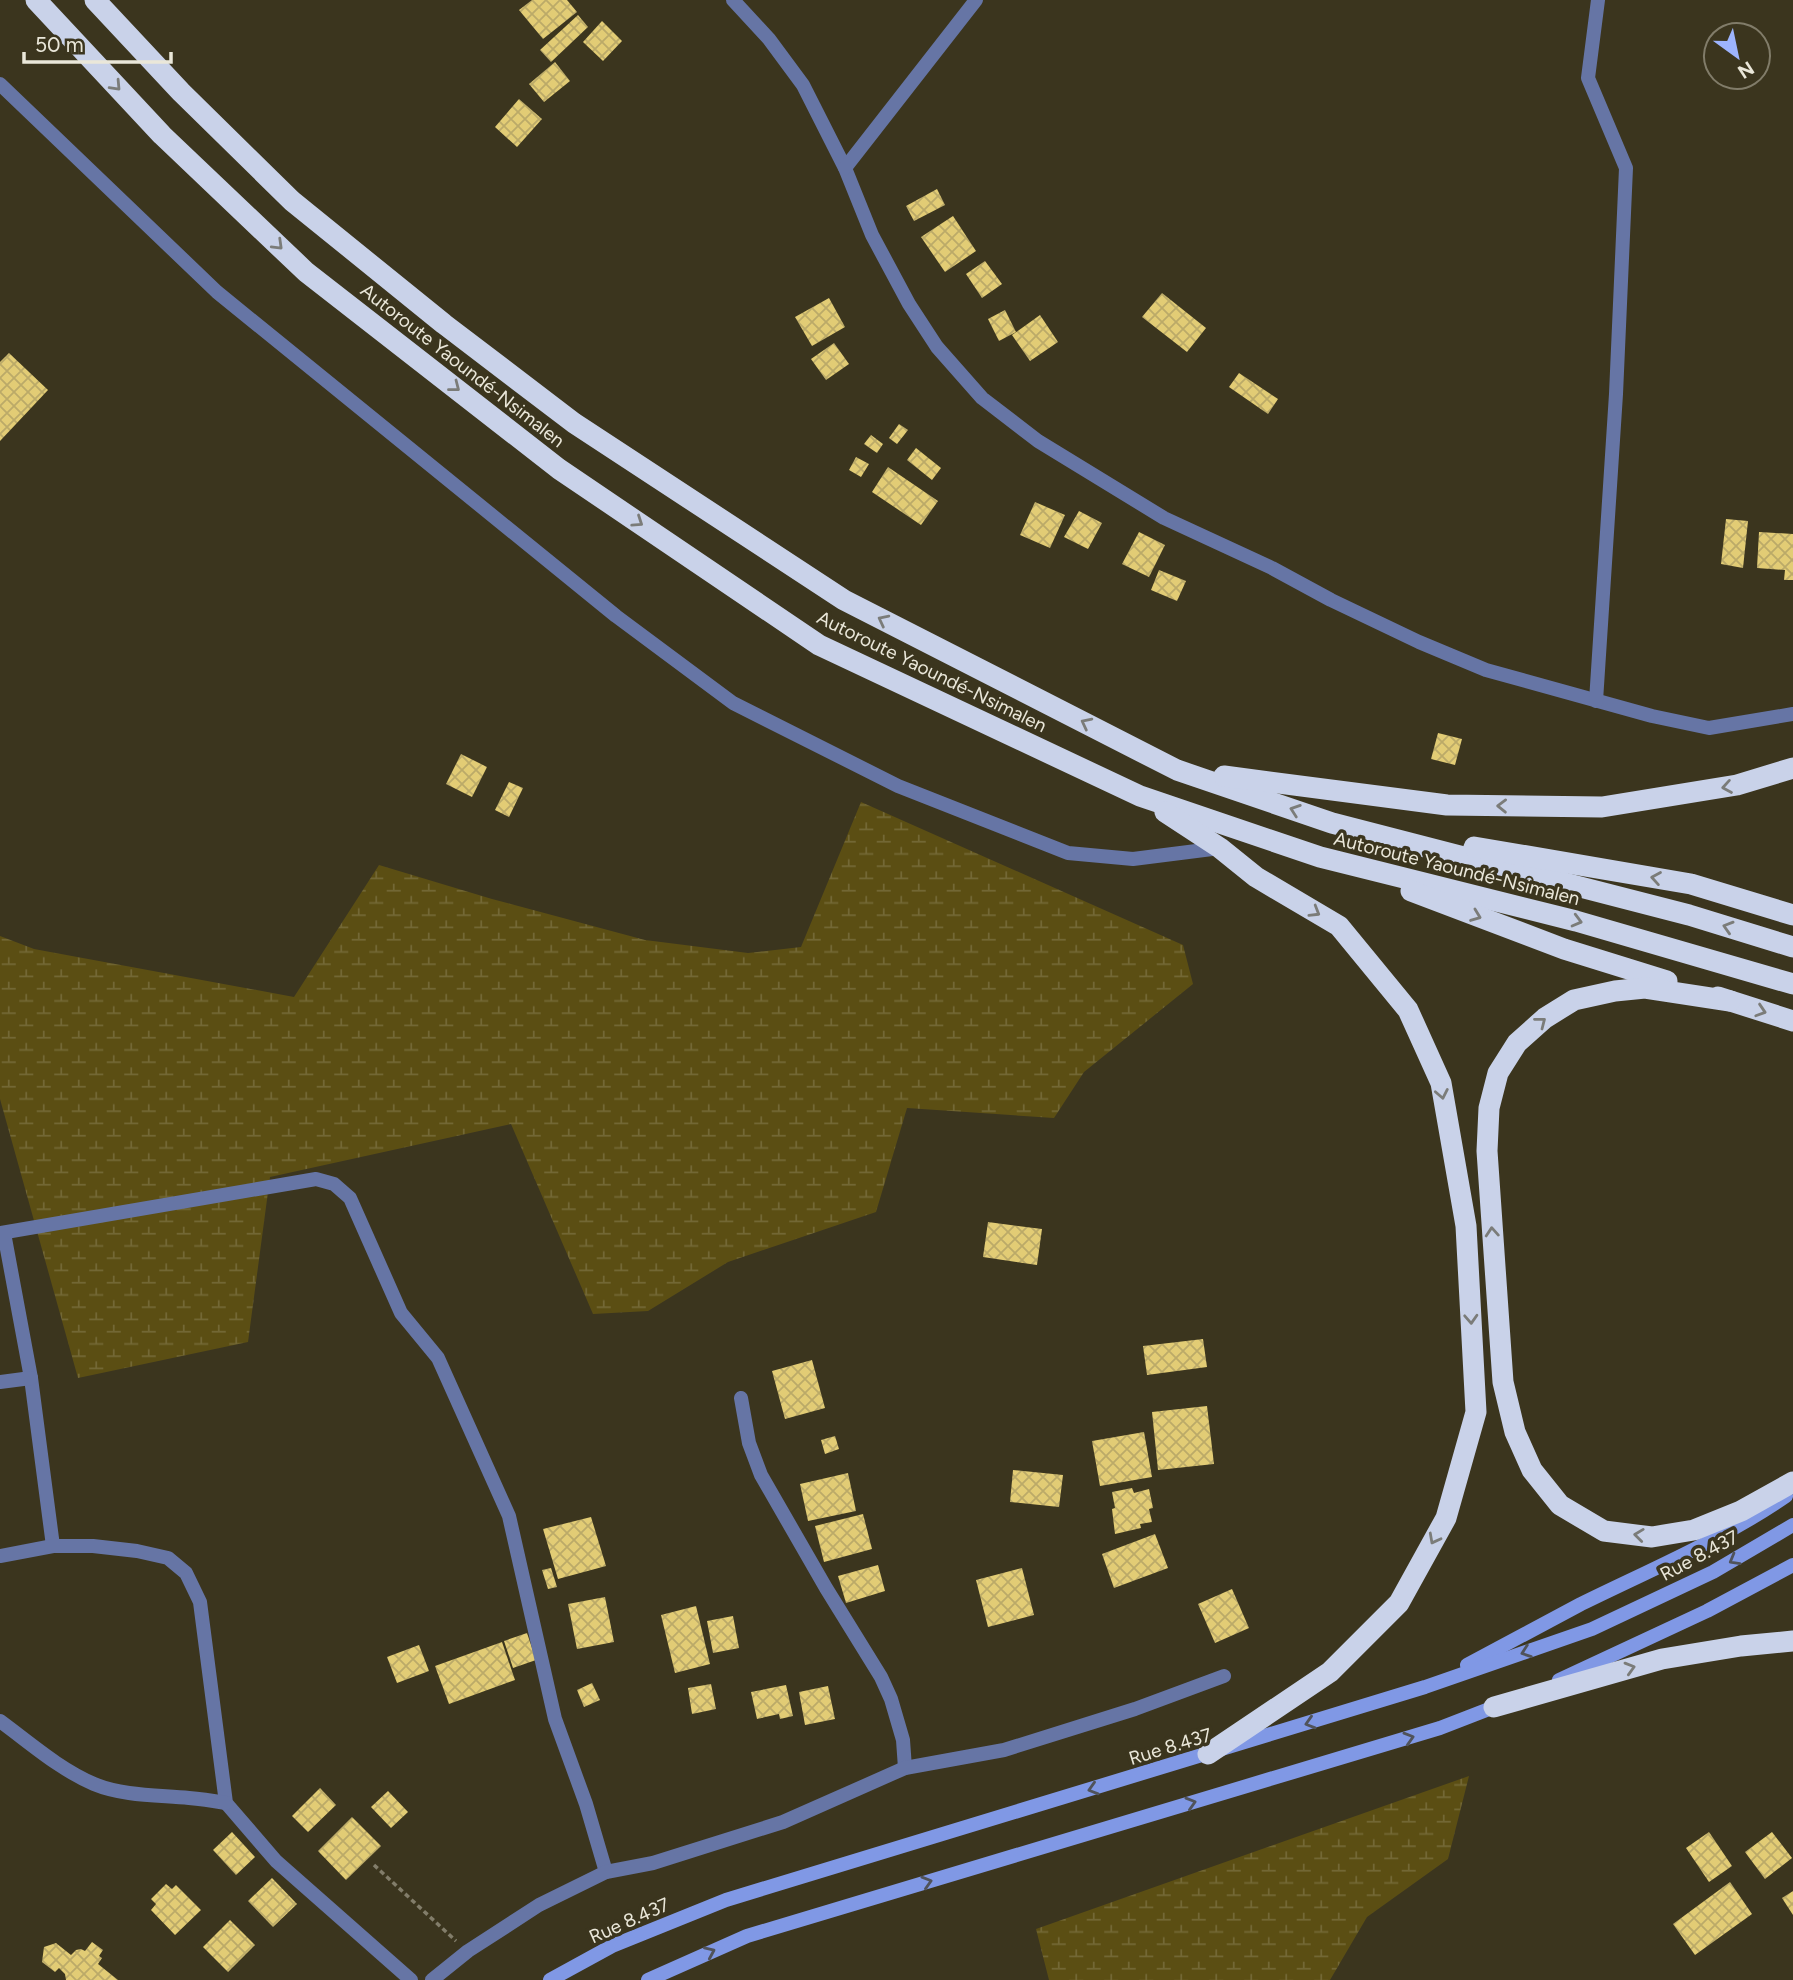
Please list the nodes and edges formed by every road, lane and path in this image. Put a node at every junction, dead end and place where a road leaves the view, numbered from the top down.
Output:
1 (36, 0) edge
2 (94, 0) edge
3 (733, 0) edge
4 (975, 0) edge
5 (1598, 0) edge
6 (0, 84) edge
7 (845, 169) junction
8 (1597, 701) junction
9 (1793, 713) edge
10 (1793, 768) edge
11 (1177, 770) junction
12 (1140, 796) junction
13 (1332, 823) junction
14 (1220, 848) junction
15 (1320, 857) junction
16 (1793, 915) edge
17 (1793, 947) edge
18 (1793, 984) edge
19 (1730, 1001) junction
20 (1793, 1021) edge
21 (2, 1233) edge
22 (31, 1377) junction
23 (0, 1382) edge
24 (741, 1398) dead end
25 (1793, 1482) edge
26 (1793, 1491) edge
27 (1793, 1525) edge
28 (53, 1546) junction
29 (0, 1556) edge
30 (1793, 1565) edge
31 (1793, 1641) edge
32 (1224, 1676) dead end
33 (1425, 1688) junction
34 (1494, 1707) junction
35 (0, 1721) edge
36 (1208, 1754) junction
37 (905, 1768) junction
38 (226, 1803) junction
39 (374, 1866) dead end
40 (606, 1872) junction
41 (468, 1951) junction
42 (411, 1980) edge
43 (432, 1980) edge
44 (550, 1980) edge
45 (648, 1980) edge

1 -> 12 highway, Autoroute Yaoundé-Nsimalen
11 -> 2 highway, Autoroute Yaoundé-Nsimalen
3 - 7 street
4 - 7 street
5 - 8 street
6 - 14 street
7 - 8 street
8 - 9 street
10 -> 11 highway
13 -> 11 highway, Autoroute Yaoundé-Nsimalen
12 - 14 highway
12 - 15 highway, Autoroute Yaoundé-Nsimalen
16 -> 13 highway
17 -> 13 highway, Autoroute Yaoundé-Nsimalen
14 -> 36 highway
15 -> 18 highway, Autoroute Yaoundé-Nsimalen
15 -> 19 highway
19 -> 20 highway
25 -> 19 highway
21 - 22 street
21 - 40 street
22 - 23 street
22 - 28 street
24 - 37 street
26 - 33 main road
27 -> 33 main road, Rue 8.437
28 - 29 street
28 - 38 street
30 - 34 main road
34 -> 31 highway
32 - 37 street
33 -> 36 main road, Rue 8.437
45 -> 34 main road
35 - 38 street
36 -> 44 main road, Rue 8.437
37 - 40 street
38 - 42 street
39 - 41 path
40 - 41 street
41 - 43 street

